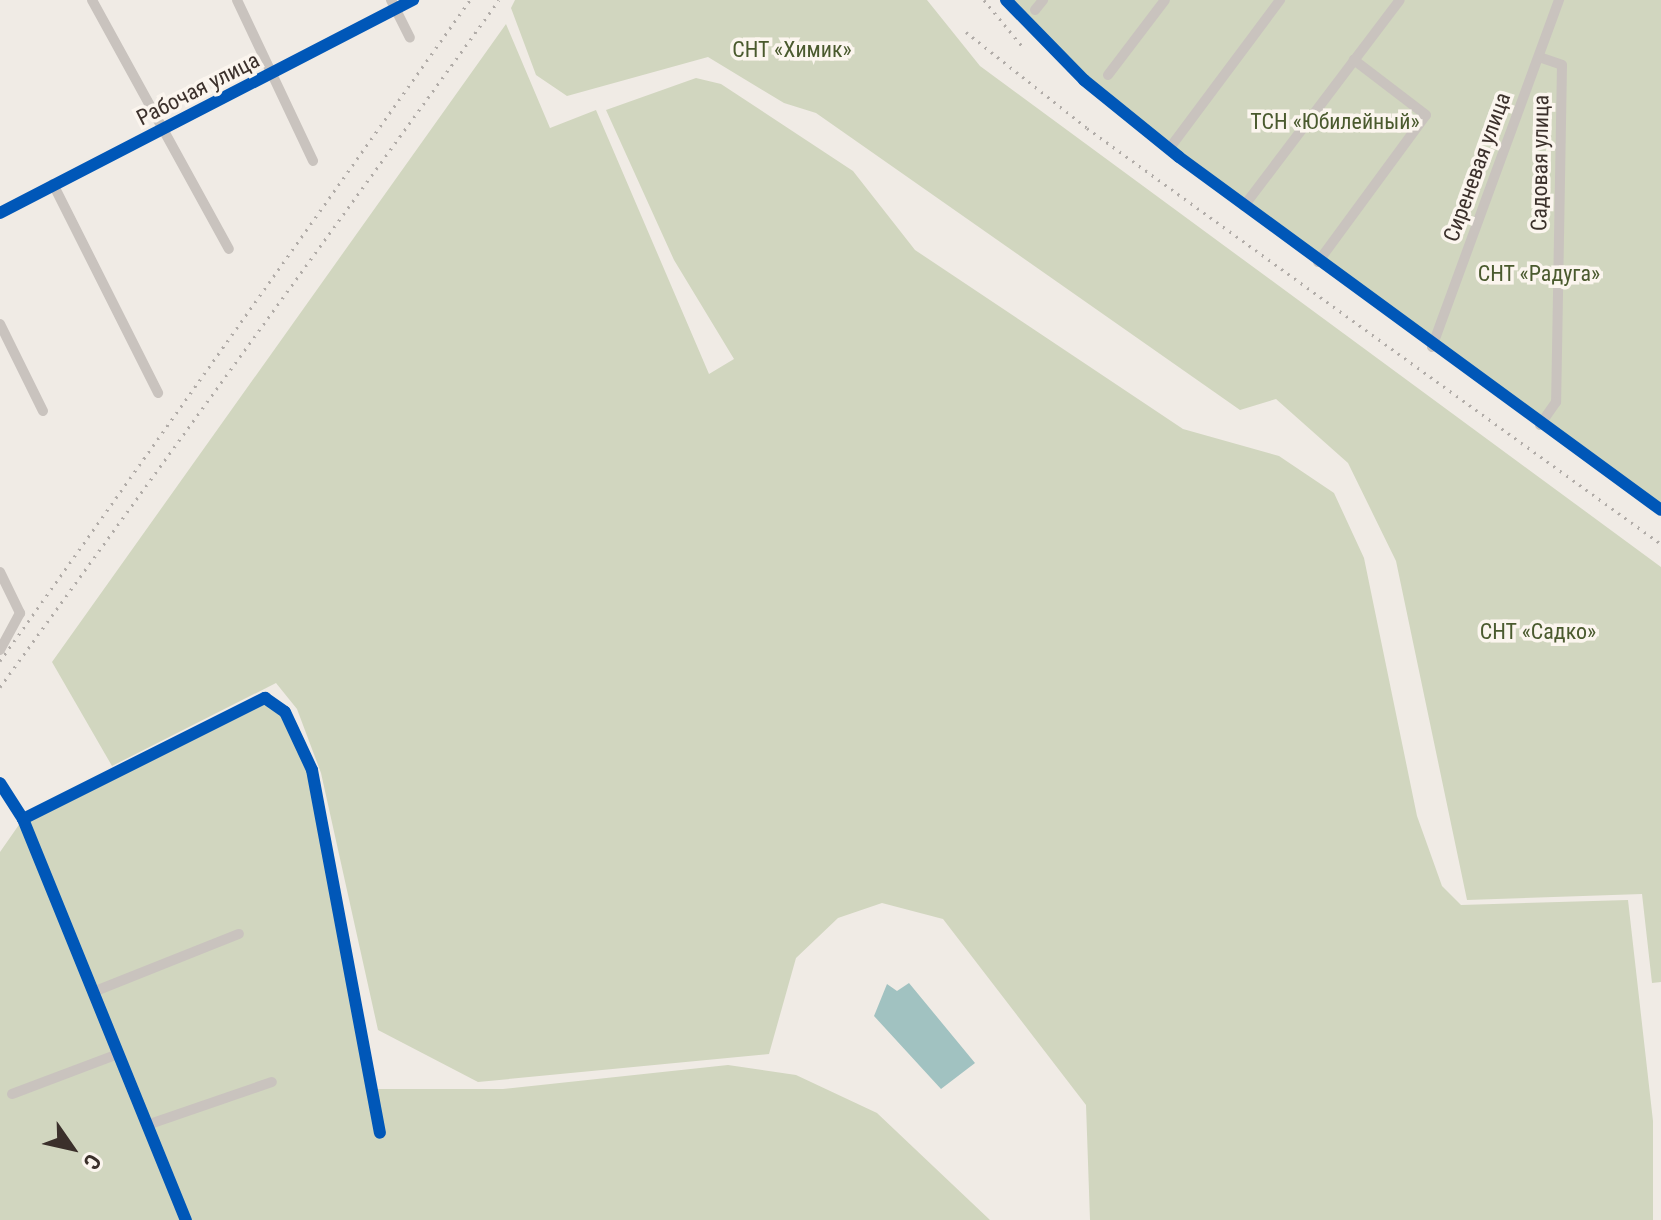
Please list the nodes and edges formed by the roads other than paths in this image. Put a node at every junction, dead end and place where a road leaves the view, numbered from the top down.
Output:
1 (92, 0) edge
2 (237, 0) edge
3 (413, 0) edge
4 (1006, 0) edge
5 (1043, 0) edge
6 (1165, 0) edge
7 (1280, 0) edge
8 (1400, 0) edge
9 (1559, 0) edge
10 (393, 4) edge
11 (1035, 10) dead end
12 (410, 38) dead end
13 (1539, 57) junction
14 (1354, 60) junction
15 (274, 73) junction
16 (1108, 75) dead end
17 (160, 130) junction
18 (1169, 149) junction
19 (313, 161) dead end
20 (53, 184) junction
21 (1244, 206) junction
22 (0, 213) edge
23 (229, 249) dead end
24 (1318, 262) junction
25 (0, 324) edge
26 (1432, 347) junction
27 (158, 393) dead end
28 (43, 411) dead end
29 (1540, 425) junction
30 (1661, 510) edge
31 (0, 572) edge
32 (0, 650) edge
33 (0, 783) edge
34 (239, 934) dead end
35 (93, 992) dead end
36 (118, 1054) dead end
37 (272, 1082) dead end
38 (12, 1094) dead end
39 (147, 1125) dead end
40 (380, 1133) dead end

1 - 17 street
2 - 15 street
3 - 10 street, Рабочая улица
4 - 18 street
5 - 11 street
6 - 16 street
7 - 18 street
8 - 14 street
9 - 13 street, Сиреневая улица
10 - 12 street
10 - 15 street, Рабочая улица
13 - 26 street, Сиреневая улица
13 - 29 street, Садовая улица
14 - 21 street
14 - 24 street
15 - 17 street, Рабочая улица
15 - 19 street
17 - 20 street, Рабочая улица
17 - 23 street
18 - 21 street
20 - 22 street, Рабочая улица
20 - 27 street
21 - 24 street
24 - 26 street
25 - 28 street
26 - 29 street
29 - 30 street
31 - 32 street
33 - 40 street
34 - 35 street
36 - 38 street
37 - 39 street

